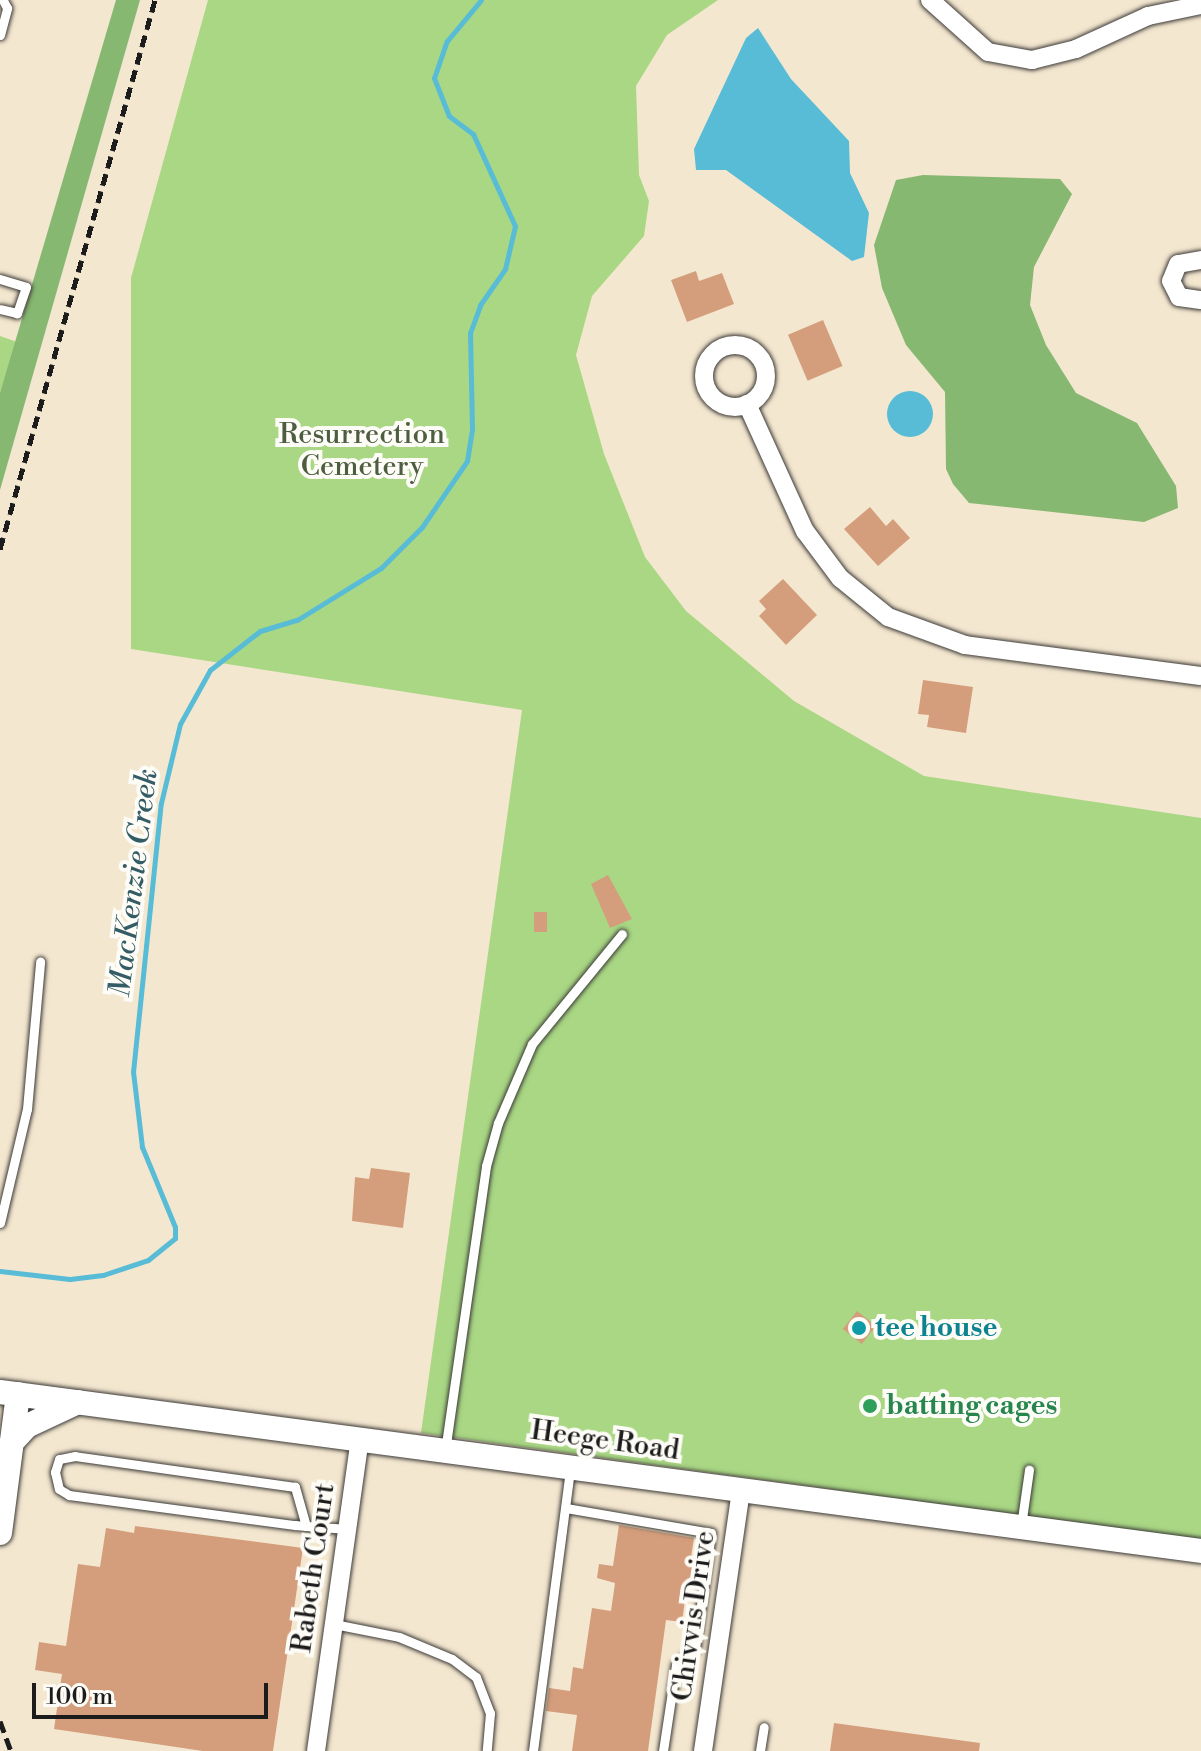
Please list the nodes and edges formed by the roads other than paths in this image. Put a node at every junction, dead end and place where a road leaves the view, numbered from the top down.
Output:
1 (3, 0) edge
2 (930, 0) edge
3 (1174, 4) edge
4 (1201, 5) edge
5 (0, 35) edge
6 (1201, 260) edge
7 (0, 279) edge
8 (1201, 300) edge
9 (0, 309) edge
10 (747, 404) dead end
11 (1201, 676) edge
12 (622, 934) dead end
13 (40, 962) dead end
14 (0, 1223) edge
15 (9, 1393) edge
16 (78, 1402) junction
17 (360, 1439) junction
18 (12, 1442) junction
19 (445, 1451) junction
20 (570, 1467) junction
21 (1029, 1470) dead end
22 (741, 1490) junction
23 (566, 1508) junction
24 (306, 1526) junction
25 (1021, 1528) junction
26 (348, 1529) junction
27 (0, 1533) edge
28 (1201, 1551) edge
29 (334, 1624) junction
30 (695, 1649) junction
31 (717, 1656) junction
32 (764, 1727) dead end
33 (316, 1751) edge
34 (487, 1751) edge
35 (533, 1751) edge
36 (663, 1751) edge
37 (703, 1751) edge
38 (760, 1751) edge

1 - 5 lane
2 - 3 street
3 - 4 street
6 - 8 street
7 - 9 lane
10 - 11 street
12 - 19 lane
13 - 14 lane
15 - 16 street, Heege Road
15 - 18 street
16 - 17 street, Heege Road
16 - 18 street
17 - 19 street, Heege Road
17 - 26 street, Rabeth Court
18 - 27 street
19 - 20 street, Heege Road
20 - 22 street, Heege Road
20 - 23 lane
21 - 25 lane
22 - 25 street, Heege Road
22 - 31 street, Chivvis Drive
23 - 30 lane
23 - 35 lane
24 - 24 lane
24 - 26 lane
25 - 28 street, Heege Road
26 - 29 street, Rabeth Court
29 - 33 street, Rabeth Court
29 - 34 lane
30 - 31 lane
30 - 36 lane
31 - 37 street, Chivvis Drive
32 - 38 lane

